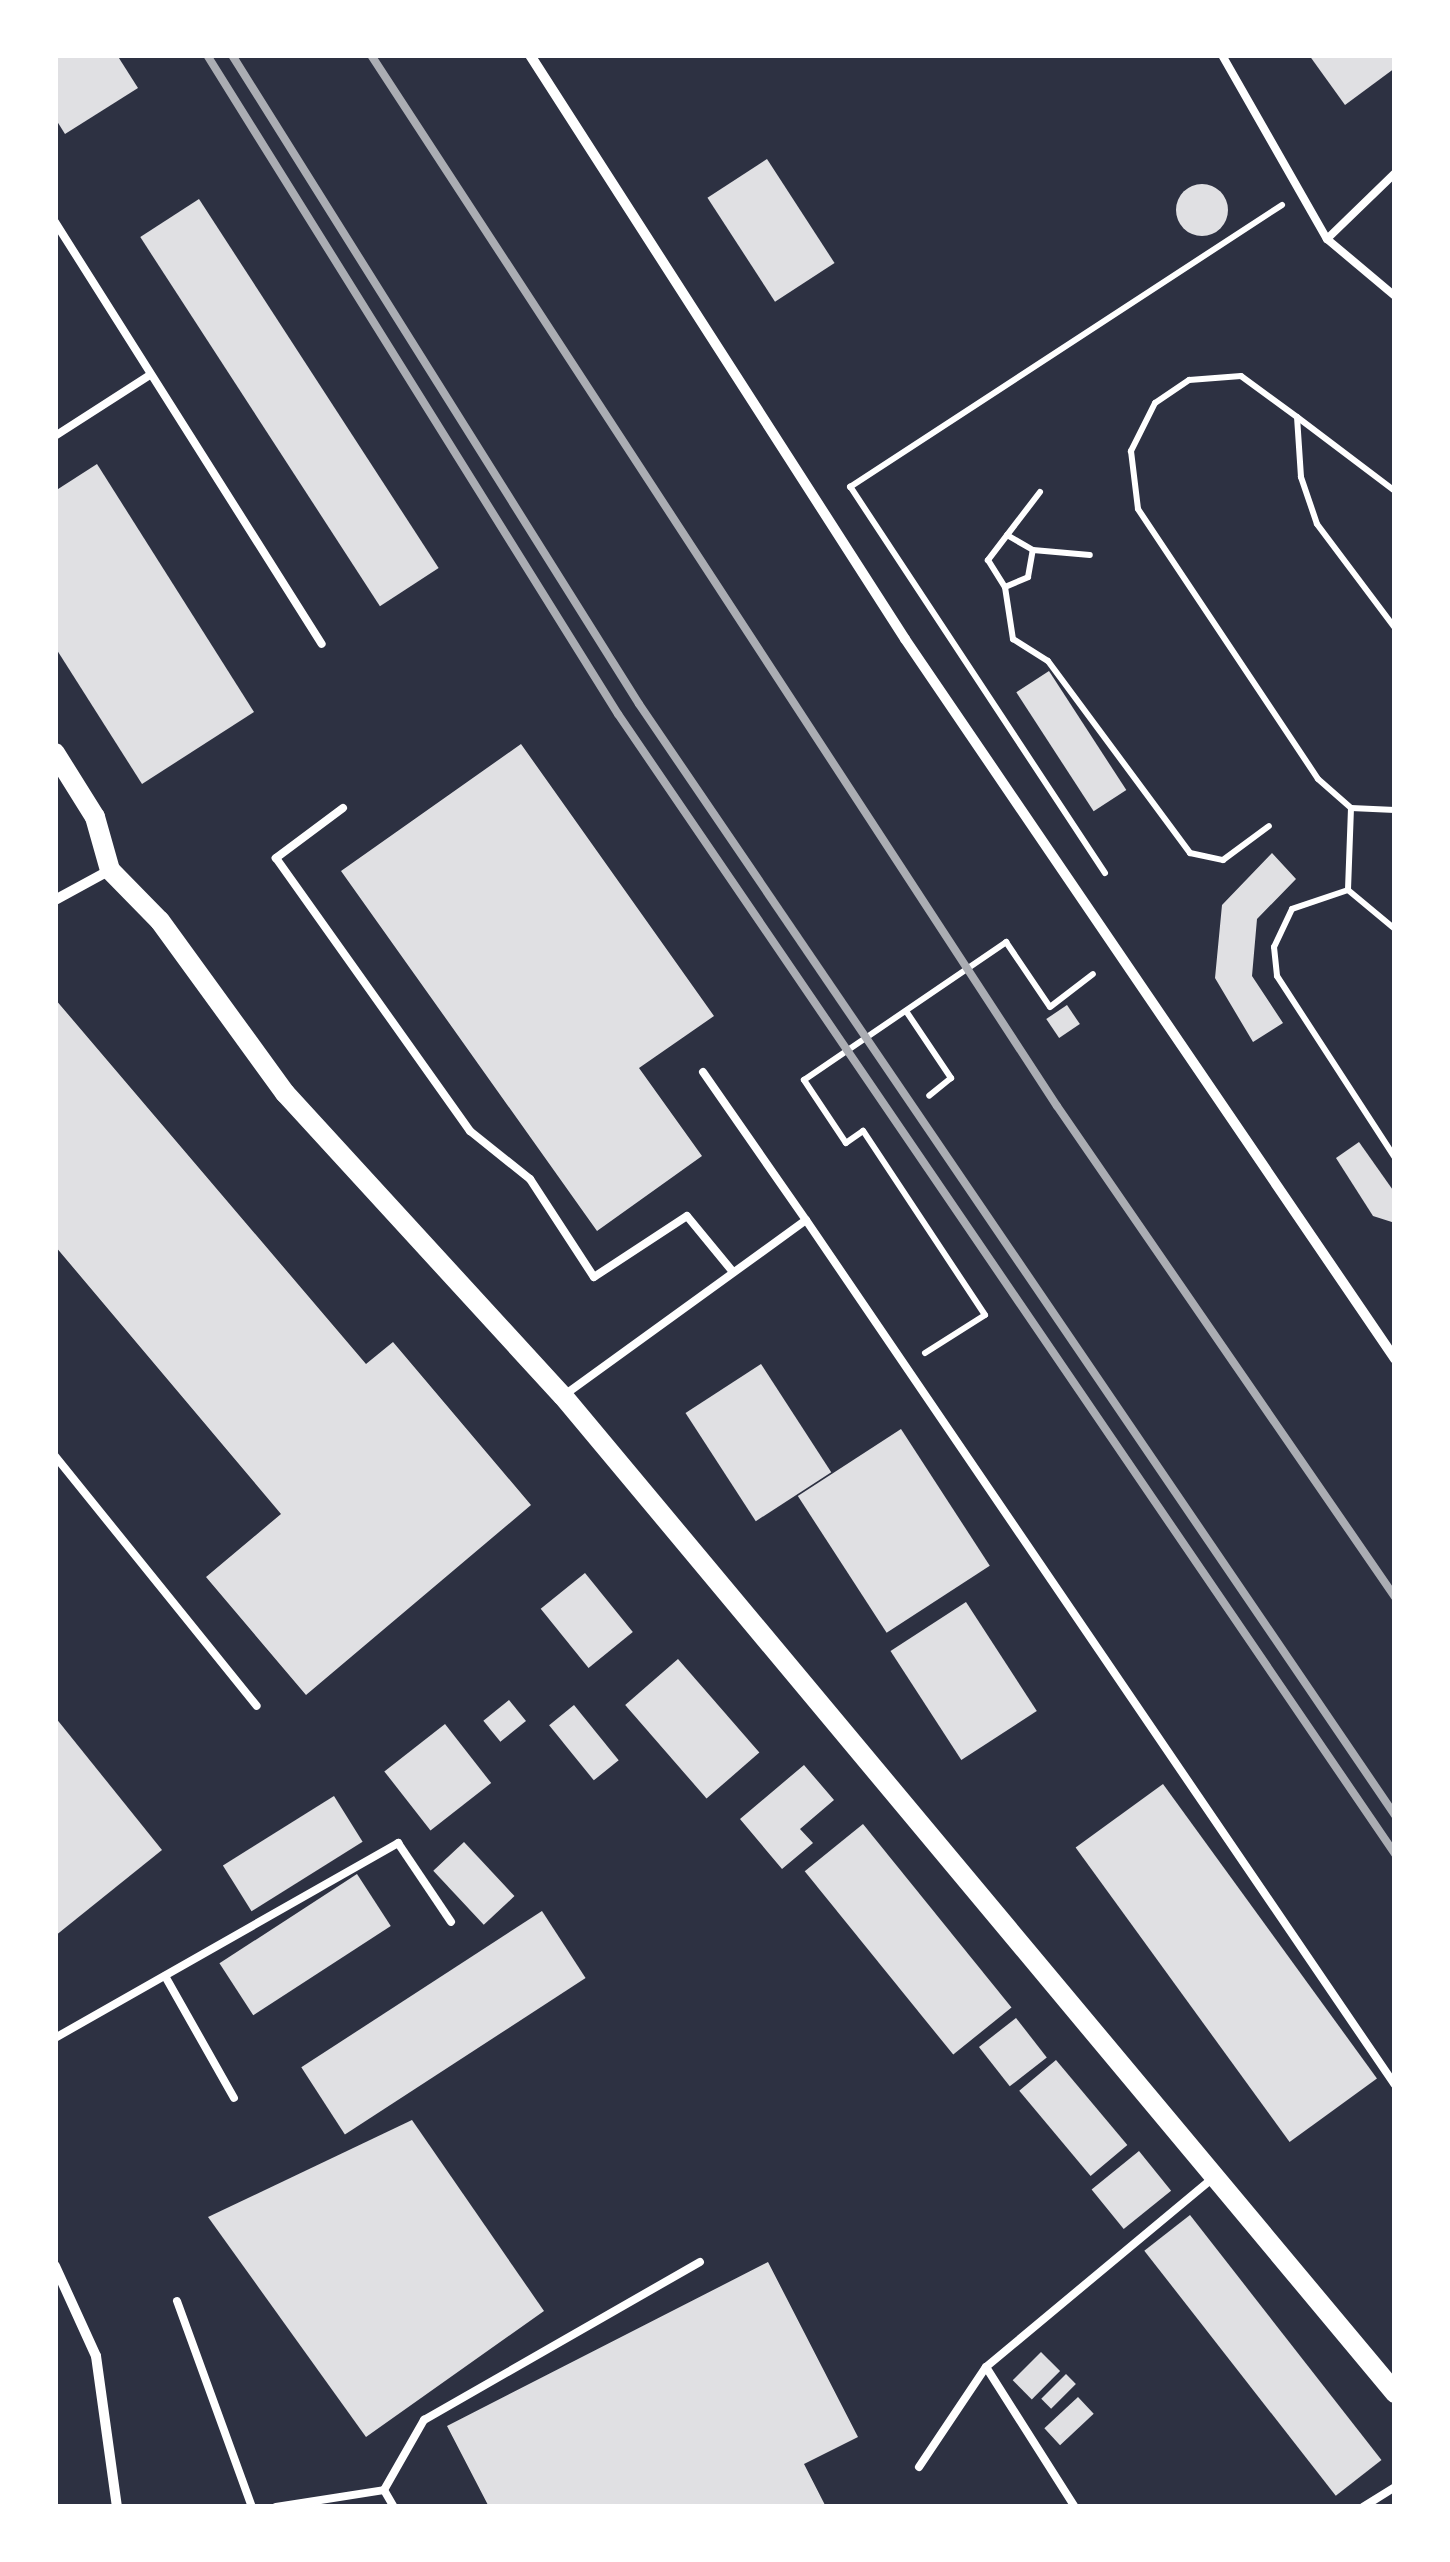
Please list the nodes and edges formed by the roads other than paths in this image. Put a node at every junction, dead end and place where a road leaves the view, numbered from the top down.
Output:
1 (530, 55) edge
2 (1222, 55) edge
3 (1395, 173) edge
4 (55, 222) edge
5 (1327, 239) junction
6 (1395, 296) edge
7 (150, 375) junction
8 (55, 436) edge
9 (322, 644) dead end
10 (55, 753) edge
11 (344, 808) dead end
12 (110, 870) junction
13 (55, 900) edge
14 (704, 1072) dead end
15 (806, 1220) junction
16 (734, 1272) junction
17 (1390, 1341) edge
18 (1395, 1359) edge
19 (563, 1396) junction
20 (55, 1456) edge
21 (257, 1706) dead end
22 (451, 1922) dead end
23 (165, 1976) junction
24 (55, 2038) edge
25 (1395, 2086) edge
26 (234, 2098) dead end
27 (1220, 2172) junction
28 (700, 2262) dead end
29 (55, 2266) edge
30 (177, 2301) dead end
31 (986, 2367) junction
32 (1395, 2392) edge
33 (919, 2467) dead end
34 (1395, 2486) edge
35 (384, 2490) junction
36 (117, 2507) edge
37 (252, 2507) edge
38 (276, 2507) edge
39 (394, 2507) edge
40 (1074, 2507) edge
41 (1363, 2507) edge

1 - 17 street
2 - 5 lane
3 - 5 lane
4 - 7 lane
5 - 6 lane
7 - 8 lane
7 - 9 lane
10 - 12 main road
11 - 16 lane
12 - 13 street
12 - 19 main road
14 - 15 lane
15 - 16 lane
15 - 25 lane
16 - 19 lane
17 - 18 street
19 - 27 main road
20 - 21 lane
22 - 23 lane
23 - 24 lane
23 - 26 lane
27 - 31 lane
27 - 32 main road
28 - 35 lane
29 - 36 street
30 - 37 lane
31 - 33 lane
31 - 40 lane
34 - 41 lane
35 - 38 lane
35 - 39 lane

